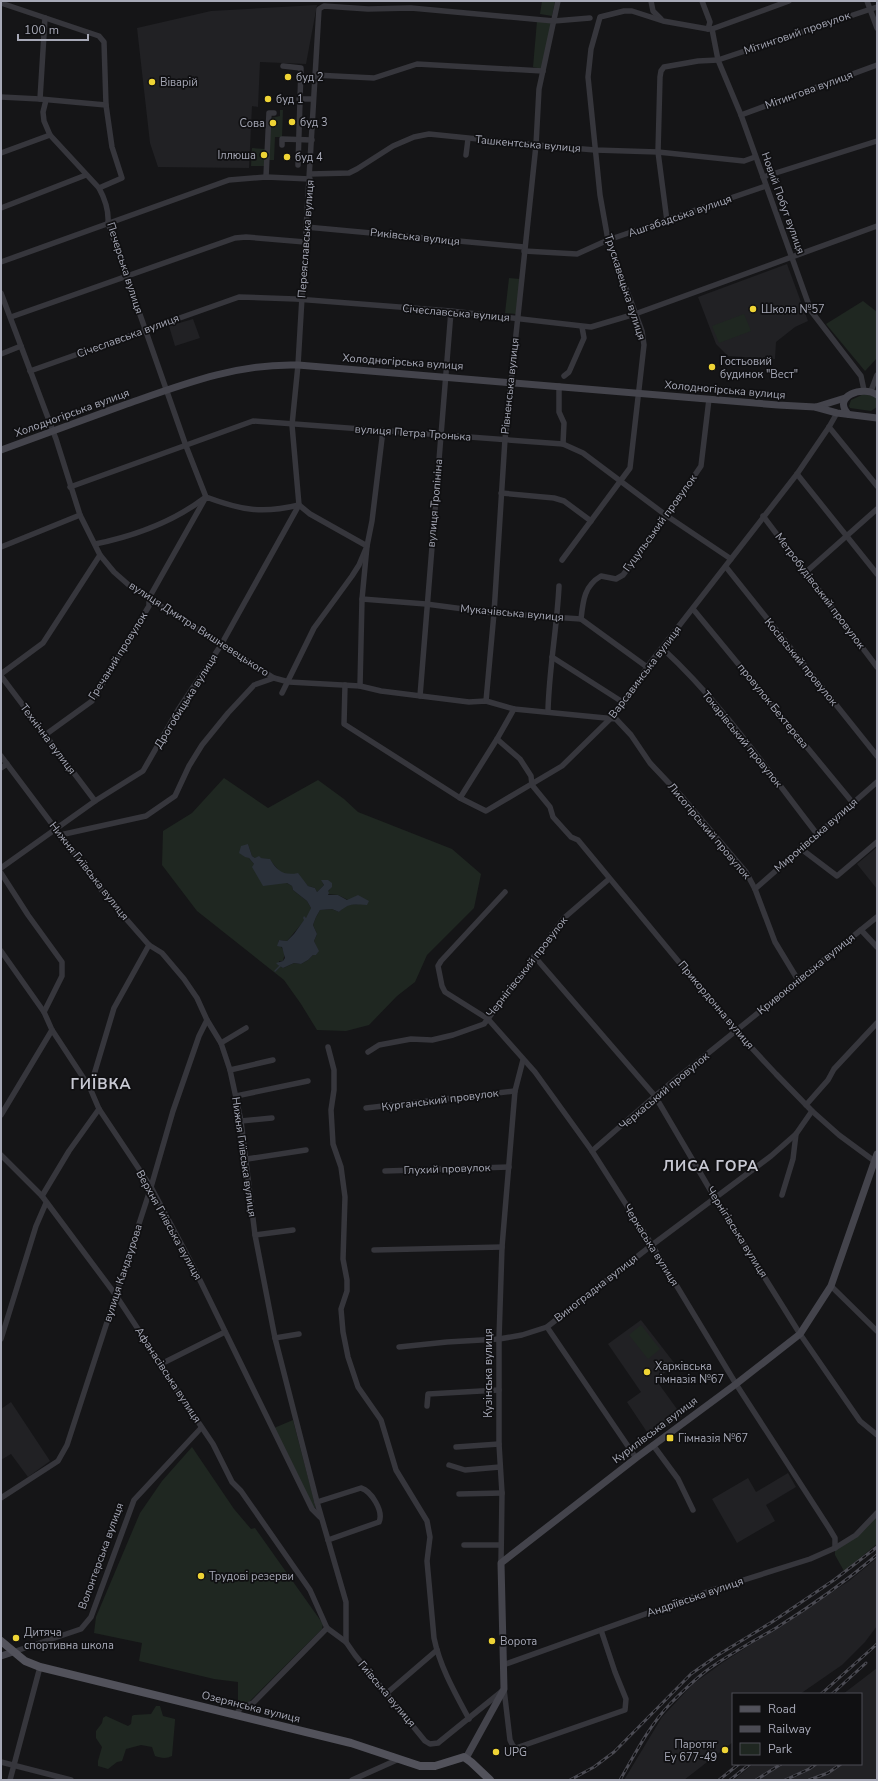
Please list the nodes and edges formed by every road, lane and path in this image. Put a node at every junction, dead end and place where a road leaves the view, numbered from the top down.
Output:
1 (558, 1) edge
2 (651, 1) edge
3 (702, 1) edge
4 (789, 1) edge
5 (867, 1) edge
6 (1, 3) edge
7 (877, 7) edge
8 (870, 9) junction
9 (45, 18) junction
10 (590, 18) dead end
11 (663, 20) junction
12 (554, 21) junction
13 (877, 28) edge
14 (710, 29) junction
15 (718, 60) junction
16 (877, 65) edge
17 (283, 66) dead end
18 (543, 71) junction
19 (315, 75) junction
20 (1, 97) edge
21 (43, 99) junction
22 (299, 99) junction
23 (313, 99) junction
24 (106, 105) junction
25 (274, 114) dead end
26 (741, 115) junction
27 (50, 135) junction
28 (468, 138) junction
29 (298, 139) junction
30 (312, 140) junction
31 (877, 141) edge
32 (282, 145) dead end
33 (536, 145) junction
34 (595, 150) junction
35 (658, 152) junction
36 (1, 153) edge
37 (466, 155) dead end
38 (755, 157) junction
39 (298, 165) dead end
40 (86, 175) junction
41 (266, 177) junction
42 (310, 177) junction
43 (763, 177) junction
44 (766, 186) junction
45 (100, 188) junction
46 (1, 208) edge
47 (667, 221) junction
48 (108, 223) junction
49 (306, 226) junction
50 (877, 226) edge
51 (608, 240) junction
52 (305, 242) junction
53 (524, 249) junction
54 (791, 258) junction
55 (1, 262) edge
56 (127, 276) junction
57 (1, 293) edge
58 (302, 300) junction
59 (451, 311) junction
60 (635, 314) junction
61 (11, 317) junction
62 (517, 318) junction
63 (582, 327) junction
64 (146, 330) junction
65 (21, 346) junction
66 (1, 354) edge
67 (298, 365) junction
68 (30, 371) junction
69 (877, 375) edge
70 (446, 376) junction
71 (564, 376) dead end
72 (511, 382) junction
73 (559, 386) junction
74 (168, 389) junction
75 (871, 392) edge
76 (640, 394) junction
77 (845, 398) junction
78 (709, 399) junction
79 (816, 407) junction
80 (877, 411) edge
81 (837, 412) junction
82 (848, 414) junction
83 (873, 417) edge
84 (292, 425) junction
85 (829, 427) junction
86 (383, 430) junction
87 (53, 431) junction
88 (441, 435) junction
89 (505, 439) junction
90 (563, 444) junction
91 (186, 446) junction
92 (1, 450) edge
93 (797, 474) junction
94 (622, 481) junction
95 (877, 486) edge
96 (70, 488) junction
97 (501, 493) junction
98 (206, 497) junction
99 (299, 505) junction
100 (877, 510) edge
101 (80, 515) junction
102 (667, 516) junction
103 (763, 516) junction
104 (591, 521) junction
105 (847, 537) junction
106 (95, 544) junction
107 (367, 546) junction
108 (1, 547) edge
109 (100, 555) junction
110 (562, 560) dead end
111 (731, 560) junction
112 (726, 567) junction
113 (806, 572) junction
114 (877, 574) edge
115 (559, 586) dead end
116 (149, 598) junction
117 (362, 599) junction
118 (426, 604) junction
119 (693, 609) junction
120 (494, 613) junction
121 (557, 618) junction
122 (581, 619) junction
123 (222, 645) junction
124 (662, 648) junction
125 (552, 657) junction
126 (646, 667) junction
127 (877, 667) edge
128 (1, 675) edge
129 (274, 678) junction
130 (289, 682) junction
131 (345, 685) junction
132 (360, 686) junction
133 (282, 693) dead end
134 (420, 696) junction
135 (486, 701) junction
136 (624, 703) junction
137 (514, 708) junction
138 (548, 711) junction
139 (610, 719) junction
140 (45, 735) junction
141 (497, 740) junction
142 (1, 756) edge
143 (877, 756) edge
144 (6, 764) junction
145 (1, 768) edge
146 (877, 782) edge
147 (532, 785) junction
148 (460, 798) junction
149 (96, 801) junction
150 (853, 803) junction
151 (59, 832) junction
152 (817, 834) junction
153 (877, 842) edge
154 (800, 848) junction
155 (1, 868) edge
156 (1, 873) edge
157 (609, 879) junction
158 (755, 889) junction
159 (505, 892) dead end
160 (877, 917) edge
161 (861, 930) junction
162 (149, 945) junction
163 (877, 947) edge
164 (1, 951) edge
165 (534, 956) junction
166 (798, 980) junction
167 (44, 1012) junction
168 (488, 1019) junction
169 (207, 1020) junction
170 (877, 1023) edge
171 (246, 1028) dead end
172 (52, 1030) junction
173 (736, 1031) junction
174 (221, 1043) junction
175 (328, 1047) dead end
176 (368, 1052) dead end
177 (273, 1060) dead end
178 (523, 1060) junction
179 (230, 1070) junction
180 (308, 1081) dead end
181 (90, 1088) junction
182 (515, 1091) junction
183 (236, 1096) junction
184 (655, 1096) junction
185 (806, 1105) junction
186 (366, 1108) dead end
187 (99, 1109) junction
188 (812, 1111) junction
189 (1, 1115) edge
190 (272, 1118) dead end
191 (241, 1121) junction
192 (796, 1134) junction
193 (306, 1150) dead end
194 (592, 1151) junction
195 (877, 1154) edge
196 (1, 1155) edge
197 (247, 1159) junction
198 (875, 1162) edge
199 (509, 1167) junction
200 (385, 1171) dead end
201 (151, 1187) junction
202 (42, 1196) junction
203 (782, 1196) dead end
204 (715, 1198) junction
205 (46, 1203) junction
206 (293, 1230) dead end
207 (255, 1235) junction
208 (652, 1245) junction
209 (502, 1247) junction
210 (374, 1250) dead end
211 (831, 1286) junction
212 (116, 1294) junction
213 (547, 1327) junction
214 (877, 1329) edge
215 (225, 1332) junction
216 (299, 1334) dead end
217 (800, 1334) junction
218 (275, 1338) junction
219 (1, 1339) edge
220 (499, 1339) junction
221 (399, 1347) dead end
222 (161, 1364) junction
223 (736, 1384) junction
224 (499, 1390) junction
225 (427, 1406) dead end
226 (201, 1428) junction
227 (877, 1435) edge
228 (499, 1444) junction
229 (653, 1445) junction
230 (456, 1447) dead end
231 (636, 1458) junction
232 (449, 1465) dead end
233 (500, 1467) junction
234 (502, 1493) junction
235 (459, 1494) dead end
236 (1, 1498) edge
237 (317, 1502) junction
238 (693, 1510) dead end
239 (877, 1513) edge
240 (321, 1519) junction
241 (328, 1540) junction
242 (464, 1545) dead end
243 (501, 1545) junction
244 (835, 1548) junction
245 (501, 1563) junction
246 (327, 1628) junction
247 (601, 1630) junction
248 (1, 1641) edge
249 (346, 1642) junction
250 (437, 1650) junction
251 (13, 1652) junction
252 (1, 1656) edge
253 (503, 1665) junction
254 (40, 1667) junction
255 (504, 1689) junction
256 (387, 1693) junction
257 (236, 1715) junction
258 (468, 1719) junction
259 (466, 1758) junction
260 (399, 1759) junction
261 (1, 1762) edge
262 (13, 1765) junction
263 (10, 1780) edge
264 (70, 1780) edge
265 (352, 1780) edge
266 (490, 1780) edge

1 - 12 street, Рівненська вулиця
2 - 11 street
3 - 14 street, Новий Побут вулиця
4 - 14 street
5 - 8 street
6 - 9 street
7 - 8 street, Мітинговий провулок
8 - 13 street
8 - 15 street, Мітинговий провулок
9 - 21 street, Печерська вулиця
9 - 24 street
10 - 12 street
11 - 14 street
11 - 34 street, Трускавецька вулиця
12 - 18 street, Рівненська вулиця
12 - 19 street, Переяславська вулиця
14 - 15 street, Новий Побут вулиця
15 - 26 street, Новий Побут вулиця
15 - 35 street, Мітинговий провулок
16 - 26 street, Мітингова вулиця
17 - 22 street
18 - 19 street
18 - 33 street, Рівненська вулиця
19 - 23 street, Переяславська вулиця
20 - 21 street
21 - 24 street
21 - 27 street, Печерська вулиця
22 - 23 street
22 - 29 street
23 - 30 street, Переяславська вулиця
24 - 45 street
25 - 41 street
26 - 38 street, Новий Побут вулиця
27 - 36 street
27 - 40 street, Печерська вулиця
28 - 33 street, Ташкентська вулиця
28 - 37 street
28 - 42 street, Ташкентська вулиця
29 - 30 street
29 - 32 street
29 - 39 street
30 - 42 street, Переяславська вулиця
31 - 43 street
33 - 34 street, Ташкентська вулиця
33 - 53 street, Рівненська вулиця
34 - 35 street, Ташкентська вулиця
34 - 51 street, Трускавецька вулиця
35 - 38 street, Ташкентська вулиця
35 - 47 street
38 - 43 street, Новий Побут вулиця
40 - 45 street, Печерська вулиця
40 - 46 street
41 - 42 street, Ташкентська вулиця
41 - 48 street, Ташкентська вулиця
42 - 49 street, Переяславська вулиця
43 - 44 street, Новий Побут вулиця
44 - 47 street, Ашгабадська вулиця
44 - 54 street, Новий Побут вулиця
45 - 48 street, Печерська вулиця
47 - 51 street, Ашгабадська вулиця
48 - 55 street, Ташкентська вулиця
48 - 56 street, Печерська вулиця
49 - 52 street, Переяславська вулиця
49 - 53 street, Риківська вулиця
50 - 54 street, Січеславська вулиця
51 - 53 street, Ашгабадська вулиця
51 - 60 street, Трускавецька вулиця
52 - 56 street
52 - 58 street, Переяславська вулиця
53 - 62 street, Рівненська вулиця
54 - 60 street, Січеславська вулиця
54 - 75 street, Новий Побут вулиця
56 - 61 street
56 - 64 street, Печерська вулиця
57 - 61 street, вулиця Дмитра Вишневецького
58 - 59 street, Січеславська вулиця
58 - 64 street, Січеславська вулиця
58 - 67 street, Переяславська вулиця
59 - 62 street, Січеславська вулиця
59 - 70 street, вулиця Тропініна
60 - 63 street, Січеславська вулиця
60 - 76 street, Трускавецька вулиця
61 - 65 street, вулиця Дмитра Вишневецького
62 - 63 street, Січеславська вулиця
62 - 72 street, Рівненська вулиця
63 - 71 street
64 - 68 street, Січеславська вулиця
64 - 74 street, Печерська вулиця
65 - 66 street
65 - 68 street, вулиця Дмитра Вишневецького
67 - 70 main road, Холодногірська вулиця
67 - 74 main road, Холодногірська вулиця
67 - 84 street, Переяславська вулиця
68 - 87 street, вулиця Дмитра Вишневецького
69 - 75 street
70 - 72 main road, Холодногірська вулиця
70 - 88 street, вулиця Тропініна
72 - 73 main road, Холодногірська вулиця
72 - 89 street, Рівненська вулиця
73 - 76 main road, Холодногірська вулиця
73 - 90 street
74 - 87 main road, Холодногірська вулиця
74 - 91 street, Печерська вулиця
75 - 77 main road, Холодногірська вулиця
76 - 78 main road, Холодногірська вулиця
76 - 94 street, Трускавецька вулиця
77 - 79 main road, Холодногірська вулиця
77 - 82 main road
78 - 79 main road, Холодногірська вулиця
78 - 102 street, Гуцульський провулок
79 - 81 main road, Холодногірська вулиця
80 - 83 main road
81 - 82 main road, Холодногірська вулиця
81 - 85 street, Варсавинська вулиця
82 - 83 main road, Холодногірська вулиця
84 - 86 street, вулиця Петра Тронька
84 - 91 street, вулиця Петра Тронька
84 - 99 street
85 - 93 street, Варсавинська вулиця
85 - 95 street
86 - 88 street, вулиця Петра Тронька
86 - 107 street
87 - 92 main road, Холодногірська вулиця
87 - 96 street, вулиця Дмитра Вишневецького
88 - 89 street, вулиця Петра Тронька
88 - 118 street, вулиця Тропініна
89 - 90 street, вулиця Петра Тронька
89 - 97 street, Рівненська вулиця
90 - 94 street, вулиця Петра Тронька
91 - 96 street, вулиця Петра Тронька
91 - 98 street, Печерська вулиця
93 - 103 street, Варсавинська вулиця
93 - 105 street
94 - 102 street, вулиця Петра Тронька
94 - 104 street, Трускавецька вулиця
96 - 101 street, вулиця Дмитра Вишневецького
97 - 104 street
97 - 120 street, Рівненська вулиця
98 - 99 street
98 - 106 street
98 - 116 street, Гречаний провулок
99 - 107 street
99 - 123 street, Дрогобицька вулиця
100 - 105 street
101 - 106 street, вулиця Дмитра Вишневецького
101 - 108 street
102 - 111 street, вулиця Петра Тронька
102 - 122 street, Гуцульський провулок
103 - 111 street, Варсавинська вулиця
103 - 113 street, Метробудівський провулок
104 - 110 street, Трускавецька вулиця
105 - 113 street
105 - 114 street
106 - 109 street, вулиця Дмитра Вишневецького
107 - 117 street
107 - 130 street
109 - 116 street, вулиця Дмитра Вишневецького
109 - 128 street
111 - 112 street, Варсавинська вулиця
112 - 119 street, Варсавинська вулиця
112 - 143 street, Косівський провулок
113 - 127 street, Метробудівський провулок
115 - 121 street
116 - 123 street, вулиця Дмитра Вишневецького
116 - 140 street, Гречаний провулок
117 - 118 street, Мукачівська вулиця
117 - 132 street
118 - 120 street, Мукачівська вулиця
118 - 134 street, вулиця Тропініна
119 - 124 street, Варсавинська вулиця
119 - 150 street, провулок Бехтерєва
120 - 121 street, Мукачівська вулиця
120 - 135 street, Рівненська вулиця
121 - 122 street, Мукачівська вулиця
121 - 125 street
122 - 126 street
123 - 129 street, вулиця Дмитра Вишневецького
123 - 149 street, Дрогобицька вулиця
124 - 126 street, Варсавинська вулиця
124 - 152 street, Токарівський провулок
125 - 136 street
125 - 138 street
126 - 136 street, Варсавинська вулиця
128 - 140 street, Технічна вулиця
129 - 130 street, вулиця Дмитра Вишневецького
129 - 151 street
130 - 131 street, вулиця Дмитра Вишневецького
130 - 133 street
131 - 132 street, вулиця Дмитра Вишневецького
131 - 148 street, Варсавинська вулиця
132 - 134 street, вулиця Дмитра Вишневецького
134 - 135 street, вулиця Дмитра Вишневецького
135 - 137 street, вулиця Дмитра Вишневецького
136 - 139 street, Варсавинська вулиця
137 - 138 street, вулиця Дмитра Вишневецького
137 - 141 street
138 - 139 street, вулиця Дмитра Вишневецького
139 - 147 street, Варсавинська вулиця
139 - 158 street, Лисогірський провулок
140 - 149 street, Технічна вулиця
141 - 147 street, Прикордонна вулиця
141 - 148 street
142 - 144 street, Нижня Гиївська вулиця
144 - 145 street
144 - 151 street, Нижня Гиївська вулиця
146 - 150 street, Миронівська вулиця
147 - 148 street, Варсавинська вулиця
147 - 157 street, Прикордонна вулиця
149 - 151 street, Дрогобицька вулиця
150 - 152 street, Миронівська вулиця
151 - 155 street, Дрогобицька вулиця
151 - 162 street, Нижня Гиївська вулиця
152 - 154 street, Миронівська вулиця
153 - 154 street
154 - 158 street, Миронівська вулиця
156 - 167 street
157 - 165 street, Чернігівський провулок
157 - 173 street, Прикордонна вулиця
158 - 166 street, Лисогірський провулок
159 - 168 street, Черкаська вулиця
160 - 161 street, Кривоконівська вулиця
161 - 163 street
161 - 166 street, Кривоконівська вулиця
162 - 169 street, Нижня Гиївська вулиця
162 - 181 street
164 - 167 street, Верхня Гиївська вулиця
165 - 168 street, Чернігівський провулок
165 - 184 street, Чернігівська вулиця
166 - 173 street, Кривоконівська вулиця
167 - 172 street, Верхня Гиївська вулиця
168 - 176 street, Чернігівський провулок
168 - 178 street, Черкаська вулиця
169 - 174 street, Нижня Гиївська вулиця
169 - 201 street, вулиця Кандаурова
170 - 185 street
171 - 174 street
172 - 181 street, Верхня Гиївська вулиця
172 - 189 street
173 - 184 street, Черкаський провулок
173 - 185 street, Прикордонна вулиця
174 - 179 street, Нижня Гиївська вулиця
175 - 250 street
177 - 179 street
178 - 182 street, Кузінська вулиця
178 - 194 street, Черкаська вулиця
179 - 183 street, Нижня Гиївська вулиця
180 - 183 street
181 - 187 street, Верхня Гиївська вулиця
182 - 186 street, Курганський провулок
182 - 199 street, Кузінська вулиця
183 - 191 street, Нижня Гиївська вулиця
184 - 194 street, Черкаський провулок
184 - 204 street, Чернігівська вулиця
185 - 188 street, Прикордонна вулиця
187 - 201 street, Верхня Гиївська вулиця
187 - 202 street
188 - 192 street, Виноградна вулиця
188 - 198 street, Прикордонна вулиця
190 - 191 street
191 - 197 street, Нижня Гиївська вулиця
192 - 203 street
192 - 204 street, Виноградна вулиця
193 - 197 street
194 - 208 street, Черкаська вулиця
195 - 198 main road, Курилівська вулиця
196 - 202 street, Афанасівська вулиця
197 - 207 street, Нижня Гиївська вулиця
198 - 211 main road, Курилівська вулиця
199 - 200 street, Глухий провулок
199 - 209 street, Кузінська вулиця
201 - 212 street, вулиця Кандаурова
201 - 215 street, Верхня Гиївська вулиця
202 - 205 street, Афанасівська вулиця
204 - 208 street, Виноградна вулиця
204 - 217 street, Чернігівська вулиця
205 - 212 street, Афанасівська вулиця
205 - 219 street
206 - 207 street
207 - 218 street, Нижня Гиївська вулиця
208 - 213 street, Виноградна вулиця
208 - 223 street, Черкаська вулиця
209 - 210 street
209 - 220 street, Кузінська вулиця
211 - 214 street
211 - 217 main road, Курилівська вулиця
212 - 222 street, Афанасівська вулиця
212 - 236 street, вулиця Кандаурова
213 - 220 street, Виноградна вулиця
213 - 231 street
215 - 222 street
215 - 240 street, Верхня Гиївська вулиця
216 - 218 street
217 - 223 main road, Курилівська вулиця
217 - 227 street, Чернігівська вулиця
218 - 237 street, Нижня Гиївська вулиця
220 - 221 street, Виноградна вулиця
220 - 224 street, Кузінська вулиця
222 - 226 street, Афанасівська вулиця
223 - 229 main road, Курилівська вулиця
223 - 244 street, Черкаська вулиця
224 - 225 street
224 - 228 street, Кузінська вулиця
226 - 246 street, Афанасівська вулиця
226 - 251 street, Волонтерська вулиця
228 - 230 street
228 - 233 street, Кузінська вулиця
229 - 231 main road, Курилівська вулиця
229 - 238 street
231 - 245 main road, Курилівська вулиця
232 - 233 street
233 - 234 street, Кузінська вулиця
234 - 235 street
234 - 243 street, Кузінська вулиця
237 - 240 street
237 - 241 street
239 - 244 street, Андріївська вулиця
240 - 241 street
241 - 249 street
242 - 243 street
243 - 245 street, Кузінська вулиця
244 - 247 street, Андріївська вулиця
245 - 253 main road, Кузінська вулиця
246 - 249 street, Гиївська вулиця
246 - 257 street
247 - 253 street, Андріївська вулиця
247 - 255 street, Кузінська вулиця
248 - 251 main road
249 - 256 street, Гиївська вулиця
250 - 256 street
250 - 258 street
251 - 252 main road
251 - 254 main road, Озерянська вулиця
253 - 255 main road, Кузінська вулиця
254 - 257 main road, Озерянська вулиця
254 - 262 street
255 - 258 street
255 - 259 main road
256 - 258 street, Гиївська вулиця
257 - 260 main road, Озерянська вулиця
259 - 260 main road, Озерянська вулиця
259 - 266 main road
260 - 265 street
261 - 262 street
262 - 263 street
262 - 264 street

